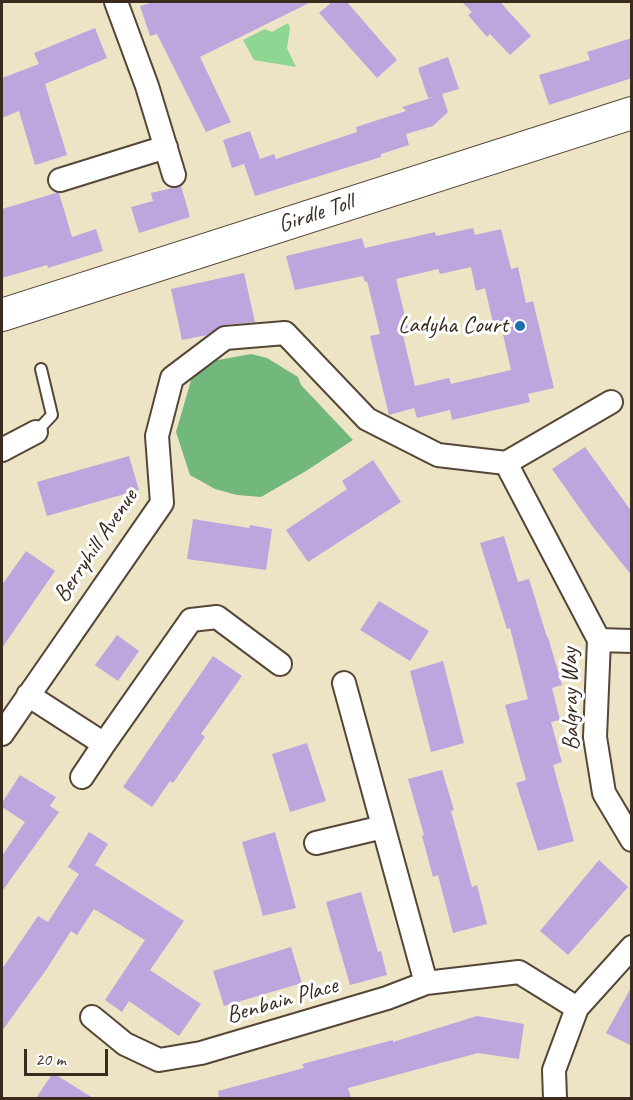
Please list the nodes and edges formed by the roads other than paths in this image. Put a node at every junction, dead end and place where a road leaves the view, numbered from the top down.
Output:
1 (116, 2) edge
2 (632, 113) edge
3 (166, 147) junction
4 (174, 175) dead end
5 (60, 180) dead end
6 (2, 315) edge
7 (41, 369) dead end
8 (611, 402) dead end
9 (36, 432) joint
10 (2, 450) edge
11 (506, 463) junction
12 (599, 640) junction
13 (632, 641) edge
14 (280, 664) dead end
15 (344, 683) dead end
16 (28, 695) junction
17 (2, 734) edge
18 (104, 744) junction
19 (82, 777) dead end
20 (383, 827) junction
21 (632, 840) edge
22 (316, 843) dead end
23 (632, 947) edge
24 (426, 983) junction
25 (577, 1008) junction
26 (92, 1017) dead end
27 (555, 1098) edge

1 - 3 street
2 - 6 street, Girdle Toll
3 - 4 street
3 - 5 street
7 - 9 lane
8 - 11 street
9 - 10 street
11 - 12 street, Balgray Way
11 - 16 street, Berryhill Avenue
12 - 13 street
12 - 21 street, Balgray Way
14 - 18 street
15 - 20 street
16 - 17 street, Berryhill Avenue
16 - 18 street
18 - 19 street
20 - 22 street
20 - 24 street
23 - 25 street
24 - 25 street, Benbain Place
24 - 26 street, Benbain Place
25 - 27 street

